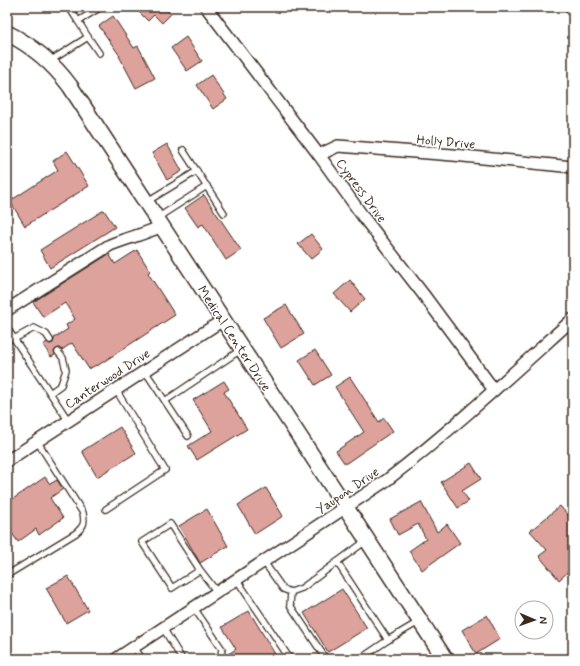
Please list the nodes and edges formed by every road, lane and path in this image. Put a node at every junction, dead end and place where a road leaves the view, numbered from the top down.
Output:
1 (69, 7) edge
2 (101, 7) edge
3 (206, 7) edge
4 (78, 21) junction
5 (7, 34) edge
6 (88, 37) junction
7 (99, 53) dead end
8 (49, 62) junction
9 (183, 150) dead end
10 (318, 155) junction
11 (573, 167) edge
12 (197, 171) junction
13 (207, 186) junction
14 (146, 202) junction
15 (224, 213) dead end
16 (160, 222) junction
17 (7, 310) edge
18 (573, 319) edge
19 (223, 320) junction
20 (7, 328) edge
21 (14, 339) junction
22 (50, 340) dead end
23 (242, 349) junction
24 (58, 352) dead end
25 (145, 371) junction
26 (116, 390) junction
27 (494, 390) junction
28 (50, 393) junction
29 (165, 400) junction
30 (68, 420) junction
31 (188, 436) dead end
32 (37, 441) junction
33 (7, 460) edge
34 (347, 508) junction
35 (106, 509) dead end
36 (368, 540) junction
37 (264, 562) junction
38 (337, 562) junction
39 (200, 570) junction
40 (7, 575) edge
41 (237, 580) junction
42 (217, 592) junction
43 (291, 592) junction
44 (194, 608) junction
45 (420, 621) junction
46 (163, 628) junction
47 (388, 640) junction
48 (134, 647) junction
49 (221, 655) dead end
50 (116, 659) edge
51 (142, 659) edge
52 (182, 659) edge
53 (290, 659) edge
54 (326, 659) edge
55 (360, 659) edge
56 (445, 659) edge

1 - 4 lane
2 - 4 lane
3 - 10 street, Cypress Drive
4 - 6 lane
5 - 8 street, Medical Center Drive
6 - 7 lane
6 - 8 lane
8 - 14 street, Medical Center Drive
9 - 12 lane
10 - 11 street, Holly Drive
10 - 27 street, Cypress Drive
12 - 13 lane
12 - 14 lane
13 - 15 lane
13 - 16 lane
14 - 16 street, Medical Center Drive
16 - 17 street
16 - 19 street, Medical Center Drive
18 - 27 street, Yaupon Drive
19 - 23 street, Medical Center Drive
19 - 25 street, Canterwood Drive
20 - 21 lane
21 - 22 lane
21 - 28 lane
23 - 29 lane
23 - 34 street, Medical Center Drive
24 - 28 lane
25 - 26 street, Canterwood Drive
25 - 29 lane
26 - 30 street, Canterwood Drive
26 - 35 lane
27 - 34 street, Yaupon Drive
28 - 30 lane
29 - 31 lane
30 - 32 street, Canterwood Drive
32 - 33 street, Canterwood Drive
32 - 40 lane
34 - 36 street, Medical Center Drive
34 - 37 street, Yaupon Drive
36 - 38 lane
36 - 45 street, Medical Center Drive
37 - 41 street, Yaupon Drive
37 - 43 lane
38 - 43 lane
38 - 47 lane
39 - 39 lane
39 - 42 lane
41 - 42 street, Yaupon Drive
41 - 53 lane
42 - 44 street, Yaupon Drive
43 - 54 lane
44 - 46 street, Yaupon Drive
44 - 49 lane
45 - 47 lane
45 - 56 street, Medical Center Drive
46 - 48 street, Yaupon Drive
46 - 52 lane
47 - 55 lane
48 - 50 street, Yaupon Drive
48 - 51 lane

